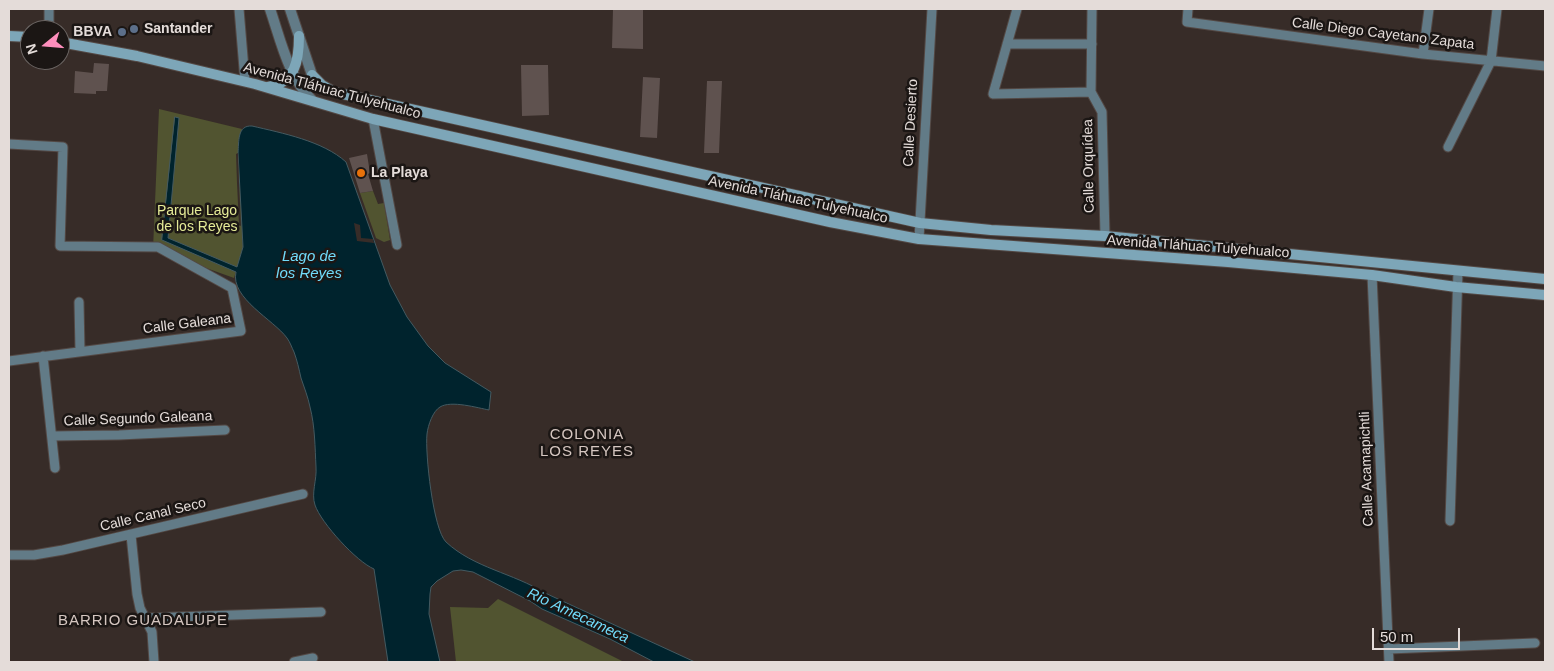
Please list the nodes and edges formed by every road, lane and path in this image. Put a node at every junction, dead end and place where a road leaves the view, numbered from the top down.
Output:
1 (239, 9) edge
2 (270, 9) edge
3 (290, 9) edge
4 (932, 9) edge
5 (1017, 9) edge
6 (1092, 9) edge
7 (1188, 9) edge
8 (1429, 9) edge
9 (1497, 9) edge
10 (299, 36) junction
11 (70, 44) edge
12 (1007, 44) junction
13 (1092, 44) junction
14 (1423, 54) junction
15 (1491, 61) junction
16 (1545, 66) edge
17 (292, 72) junction
18 (312, 75) joint
19 (245, 82) junction
20 (266, 87) junction
21 (1091, 92) junction
22 (313, 101) junction
23 (373, 119) junction
24 (9, 144) edge
25 (1448, 147) dead end
26 (744, 184) junction
27 (742, 202) junction
28 (834, 204) junction
29 (830, 222) junction
30 (920, 223) junction
31 (972, 228) junction
32 (1044, 233) junction
33 (1105, 236) junction
34 (919, 239) junction
35 (971, 244) junction
36 (397, 245) dead end
37 (1229, 248) junction
38 (1043, 250) junction
39 (1228, 262) junction
40 (1458, 271) junction
41 (1372, 275) junction
42 (1545, 279) edge
43 (1456, 287) junction
44 (1545, 295) edge
45 (79, 302) dead end
46 (80, 351) junction
47 (43, 356) junction
48 (9, 361) edge
49 (225, 430) dead end
50 (52, 436) junction
51 (55, 468) dead end
52 (303, 494) dead end
53 (1450, 521) dead end
54 (132, 535) junction
55 (9, 555) edge
56 (321, 612) dead end
57 (146, 618) junction
58 (1535, 643) dead end
59 (1388, 649) junction
60 (313, 658) dead end
61 (154, 662) edge
62 (294, 662) edge
63 (1389, 662) edge

1 - 19 street
2 - 17 street
3 - 10 street
4 - 30 street, Calle Desierto
5 - 12 street
6 - 13 street, Calle Orquídea
7 - 14 street, Calle Diego Cayetano Zapata
8 - 14 street
9 - 15 street
10 - 17 main road
10 - 18 street
11 - 19 main road, Avenida Tláhuac Tulyehualco
12 - 13 street
12 - 21 street
13 - 21 street, Calle Orquídea
14 - 15 street, Calle Diego Cayetano Zapata
15 - 16 street, Calle Diego Cayetano Zapata
15 - 25 street
17 - 20 main road
17 - 22 street
18 - 26 main road, Avenida Tláhuac Tulyehualco
19 - 20 main road, Avenida Tláhuac Tulyehualco
20 - 22 main road, Avenida Tláhuac Tulyehualco
21 - 33 street, Calle Orquídea
22 - 23 main road, Avenida Tláhuac Tulyehualco
23 - 27 main road, Avenida Tláhuac Tulyehualco
23 - 36 street
24 - 46 street, Calle Galeana
26 - 27 main road
26 - 28 main road, Avenida Tláhuac Tulyehualco
27 - 29 main road, Avenida Tláhuac Tulyehualco
28 - 29 main road
28 - 30 main road, Avenida Tláhuac Tulyehualco
29 - 34 main road, Avenida Tláhuac Tulyehualco
30 - 31 main road, Avenida Tláhuac Tulyehualco
30 - 34 street, Calle Desierto
31 - 32 main road, Avenida Tláhuac Tulyehualco
31 - 35 main road
32 - 33 main road, Avenida Tláhuac Tulyehualco
32 - 38 main road
33 - 37 main road, Avenida Tláhuac Tulyehualco
34 - 35 main road, Avenida Tláhuac Tulyehualco
35 - 38 main road, Avenida Tláhuac Tulyehualco
37 - 39 main road
37 - 40 main road, Avenida Tláhuac Tulyehualco
38 - 39 main road, Avenida Tláhuac Tulyehualco
39 - 41 main road, Avenida Tláhuac Tulyehualco
40 - 42 main road, Avenida Tláhuac Tulyehualco
40 - 43 street
41 - 43 main road, Avenida Tláhuac Tulyehualco
41 - 59 street, Calle Acamapichtli
43 - 44 main road, Avenida Tláhuac Tulyehualco
43 - 53 street
45 - 46 street
46 - 47 street, Calle Galeana
47 - 48 street, Calle Galeana
47 - 50 street
49 - 50 street, Calle Segundo Galeana
50 - 51 street
52 - 54 street, Calle Canal Seco
54 - 55 street, Calle Canal Seco
54 - 57 street
56 - 57 street
57 - 61 street
58 - 59 street
59 - 63 street, Calle Acamapichtli
60 - 62 street

